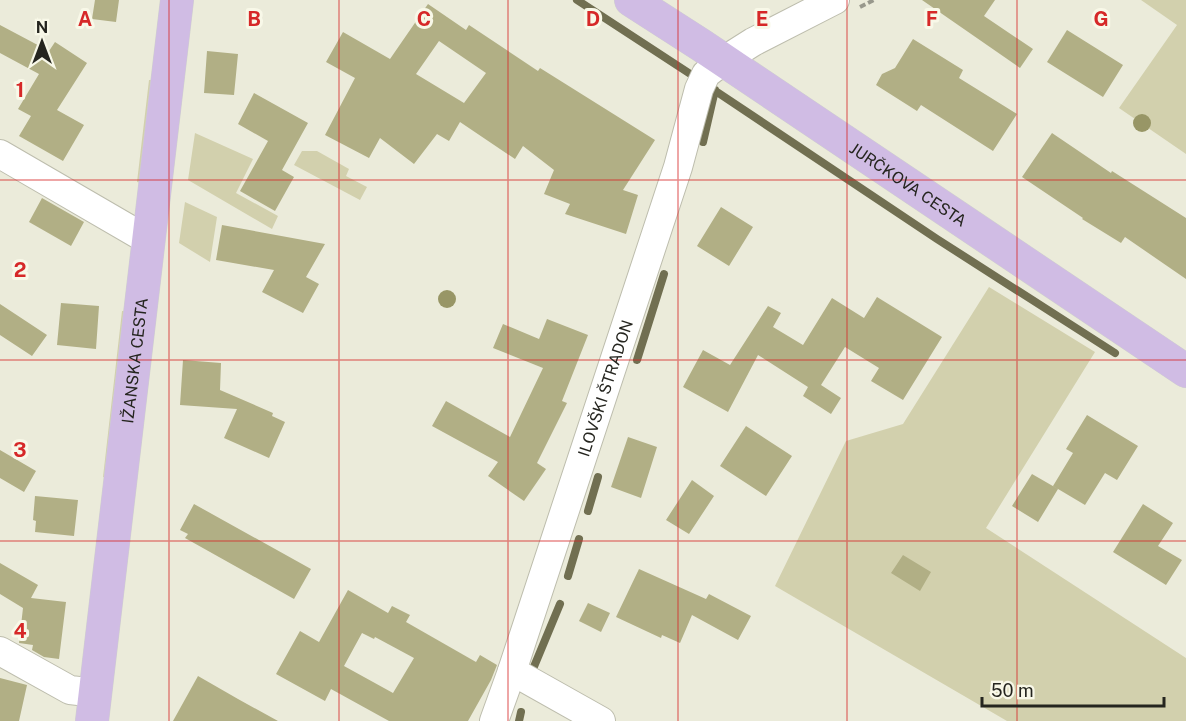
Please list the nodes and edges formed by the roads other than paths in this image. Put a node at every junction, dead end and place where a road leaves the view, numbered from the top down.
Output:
1 (177, 0) edge
2 (631, 0) edge
3 (835, 0) edge
4 (710, 74) junction
5 (0, 154) edge
6 (148, 240) junction
7 (1186, 371) edge
8 (0, 651) edge
9 (512, 671) junction
10 (94, 707) edge
11 (494, 721) edge
12 (601, 721) edge

1 - 6 main road, IŽANSKA CESTA
2 - 4 main road, JURČKOVA CESTA
3 - 4 street
4 - 7 main road, JURČKOVA CESTA
4 - 9 street, ILOVŠKI ŠTRADON
5 - 6 street
6 - 10 main road, IŽANSKA CESTA
8 - 10 street
9 - 11 street, ILOVŠKI ŠTRADON
9 - 12 street

